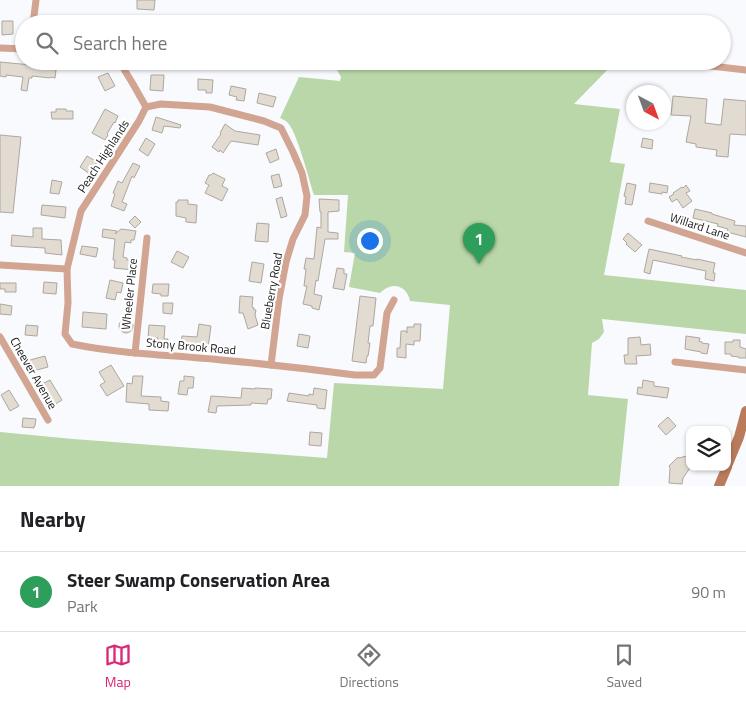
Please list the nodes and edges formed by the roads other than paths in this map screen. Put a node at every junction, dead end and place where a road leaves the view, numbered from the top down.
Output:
1 (36, 0) edge
2 (34, 15) edge
3 (0, 48) edge
4 (15, 49) edge
5 (731, 68) edge
6 (124, 70) edge
7 (746, 70) edge
8 (146, 107) junction
9 (648, 221) dead end
10 (147, 238) dead end
11 (746, 252) edge
12 (0, 265) edge
13 (67, 269) junction
14 (394, 300) dead end
15 (0, 337) edge
16 (135, 353) junction
17 (675, 362) dead end
18 (270, 365) junction
19 (746, 370) edge
20 (746, 412) edge
21 (48, 420) dead end
22 (731, 457) edge
23 (725, 471) edge
24 (719, 486) edge

1 - 2 street
3 - 4 street
5 - 7 street
6 - 8 street
8 - 13 street, Peach Highlands
8 - 18 street, Blueberry Road
9 - 11 street, Willard Lane
10 - 16 street, Wheeler Place
12 - 13 street
13 - 16 street, Stony Brook Road
14 - 18 street, Stony Brook Road
15 - 21 street, Cheever Avenue
16 - 18 street, Stony Brook Road
17 - 19 street
20 - 22 street
23 - 24 street

